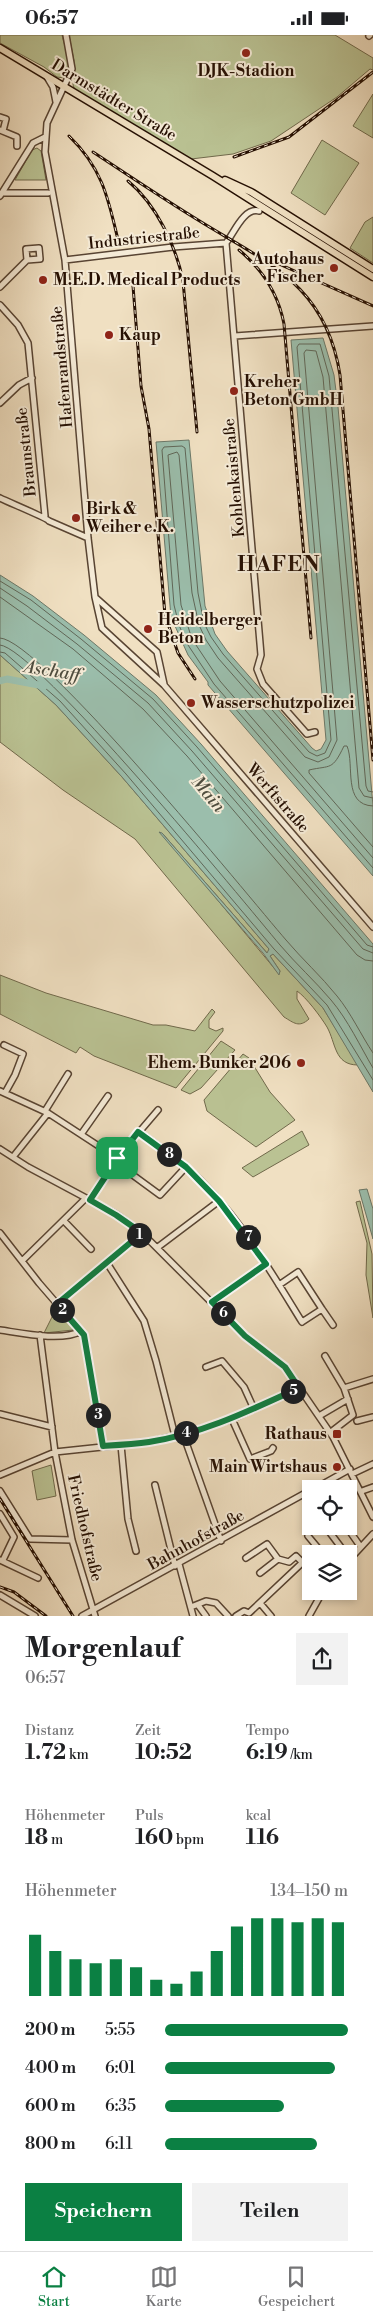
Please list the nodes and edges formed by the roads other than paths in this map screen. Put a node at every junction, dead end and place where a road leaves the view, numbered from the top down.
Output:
1 (66, 35) edge
2 (0, 48) edge
3 (46, 75) junction
4 (65, 86) junction
5 (55, 104) junction
6 (0, 117) edge
7 (2, 131) edge
8 (44, 137) junction
9 (32, 145) junction
10 (17, 146) dead end
11 (44, 152) junction
12 (213, 176) junction
13 (48, 193) dead end
14 (1, 195) edge
15 (259, 211) dead end
16 (226, 243) junction
17 (27, 260) dead end
18 (65, 260) junction
19 (373, 269) edge
20 (373, 277) edge
21 (0, 287) edge
22 (0, 305) edge
23 (373, 326) edge
24 (235, 336) junction
25 (32, 378) junction
26 (0, 403) edge
27 (0, 498) edge
28 (45, 516) junction
29 (88, 538) junction
30 (95, 597) junction
31 (164, 685) junction
32 (315, 732) dead end
33 (373, 927) edge
34 (4, 1045) dead end
35 (68, 1074) dead end
36 (3, 1092) edge
37 (108, 1096) dead end
38 (158, 1110) dead end
39 (46, 1112) junction
40 (138, 1132) junction
41 (82, 1133) junction
42 (0, 1149) edge
43 (13, 1157) junction
44 (116, 1160) junction
45 (186, 1167) junction
46 (88, 1199) junction
47 (219, 1201) junction
48 (64, 1221) junction
49 (0, 1233) edge
50 (142, 1233) junction
51 (158, 1247) junction
52 (91, 1249) dead end
53 (22, 1260) junction
54 (107, 1263) junction
55 (266, 1264) junction
56 (279, 1285) junction
57 (212, 1302) junction
58 (57, 1304) junction
59 (322, 1309) junction
60 (333, 1325) dead end
61 (0, 1330) edge
62 (81, 1331) junction
63 (40, 1335) junction
64 (325, 1356) dead end
65 (206, 1367) dead end
66 (373, 1379) edge
67 (299, 1388) junction
68 (344, 1388) junction
69 (348, 1399) junction
70 (254, 1409) junction
71 (0, 1414) edge
72 (319, 1415) junction
73 (373, 1417) edge
74 (232, 1419) junction
75 (358, 1421) dead end
76 (52, 1427) junction
77 (331, 1432) junction
78 (183, 1434) junction
79 (175, 1436) junction
80 (121, 1445) junction
81 (103, 1446) junction
82 (273, 1448) dead end
83 (56, 1452) junction
84 (373, 1465) edge
85 (351, 1471) junction
86 (0, 1475) edge
87 (332, 1480) edge
88 (155, 1485) dead end
89 (373, 1487) edge
90 (0, 1491) edge
91 (362, 1491) junction
92 (302, 1495) edge
93 (0, 1514) edge
94 (373, 1517) edge
95 (373, 1534) edge
96 (352, 1535) edge
97 (308, 1536) dead end
98 (72, 1540) junction
99 (222, 1541) junction
100 (316, 1545) edge
101 (360, 1546) junction
102 (357, 1550) edge
103 (136, 1551) dead end
104 (246, 1558) dead end
105 (278, 1559) junction
106 (1, 1560) edge
107 (302, 1562) edge
108 (302, 1564) edge
109 (177, 1565) junction
110 (260, 1573) dead end
111 (38, 1578) dead end
112 (0, 1595) edge
113 (318, 1600) edge
114 (260, 1603) junction
115 (198, 1605) junction
116 (191, 1607) junction
117 (93, 1609) junction
118 (250, 1614) edge
119 (35, 1616) edge
120 (82, 1616) edge
121 (95, 1616) edge
122 (193, 1616) edge
123 (206, 1616) edge
124 (228, 1616) edge
125 (236, 1616) edge
126 (271, 1616) edge
127 (308, 1616) edge

1 - 4 street, Hafenrandstraße
2 - 3 main road, Darmstädter Straße
3 - 4 main road, Darmstädter Straße
3 - 5 street
4 - 5 street, Hafenrandstraße
4 - 12 main road, Darmstädter Straße
5 - 8 street, Hafenrandstraße
6 - 7 street
7 - 10 street
8 - 9 street
8 - 11 street, Hafenrandstraße
9 - 11 street
9 - 14 street
11 - 18 street, Hafenrandstraße
12 - 19 main road, Darmstädter Straße
12 - 20 main road, Darmstädter Straße
13 - 14 street
15 - 16 street
16 - 18 street, Industriestraße
16 - 24 street, Kohlenkaistraße
17 - 21 street
18 - 29 street, Hafenrandstraße
22 - 25 street, Braunstraße
23 - 24 street
24 - 32 street, Kohlenkaistraße
25 - 26 street
25 - 28 street, Braunstraße
27 - 28 street
28 - 29 street
29 - 30 street, Hafenrandstraße
30 - 31 street, Hafenrandstraße
30 - 31 street
31 - 33 street, Werftstraße
34 - 36 street
35 - 39 street
36 - 39 street
37 - 41 street
38 - 40 street
39 - 41 street
39 - 43 street
40 - 44 street
40 - 45 street
41 - 44 street
42 - 43 street
43 - 46 street
44 - 45 street
44 - 46 street
45 - 47 street
46 - 48 street
46 - 50 street
47 - 51 street
47 - 55 street
48 - 52 street
48 - 53 street
49 - 53 street
50 - 51 street
50 - 54 street
51 - 57 street
53 - 58 street
54 - 58 street
54 - 79 street
55 - 56 street
55 - 57 street
56 - 59 street
56 - 59 street
57 - 67 street
58 - 62 street
59 - 60 street
61 - 63 street
62 - 63 street
62 - 81 street
63 - 76 street, Friedhofstraße
64 - 68 street
65 - 70 street
66 - 68 street
67 - 70 street
67 - 72 street
68 - 69 street
69 - 72 street
69 - 77 street
70 - 74 street
71 - 76 street
72 - 77 street
73 - 75 street
74 - 78 street
74 - 82 street
76 - 83 street, Friedhofstraße
77 - 85 street
78 - 79 street
78 - 99 street
79 - 80 street
80 - 81 street
80 - 103 street
81 - 83 street
83 - 86 street
83 - 98 street, Friedhofstraße
84 - 85 street, Bahnhofstraße
85 - 87 street, Bahnhofstraße
85 - 91 street
88 - 109 street
89 - 91 street
90 - 98 street
91 - 94 street
92 - 99 street, Bahnhofstraße
93 - 106 street
95 - 101 street
96 - 101 street
97 - 100 street
98 - 117 street, Friedhofstraße
99 - 109 street, Bahnhofstraße
101 - 102 street
104 - 105 street
105 - 107 street
105 - 110 street
106 - 111 street
108 - 114 street
109 - 116 street
109 - 117 street, Bahnhofstraße
112 - 119 street
113 - 127 street
114 - 118 street
114 - 126 street
115 - 116 street
115 - 123 street
115 - 124 street
116 - 122 street
117 - 120 street, Bahnhofstraße
117 - 121 street, Friedhofstraße
118 - 125 street

